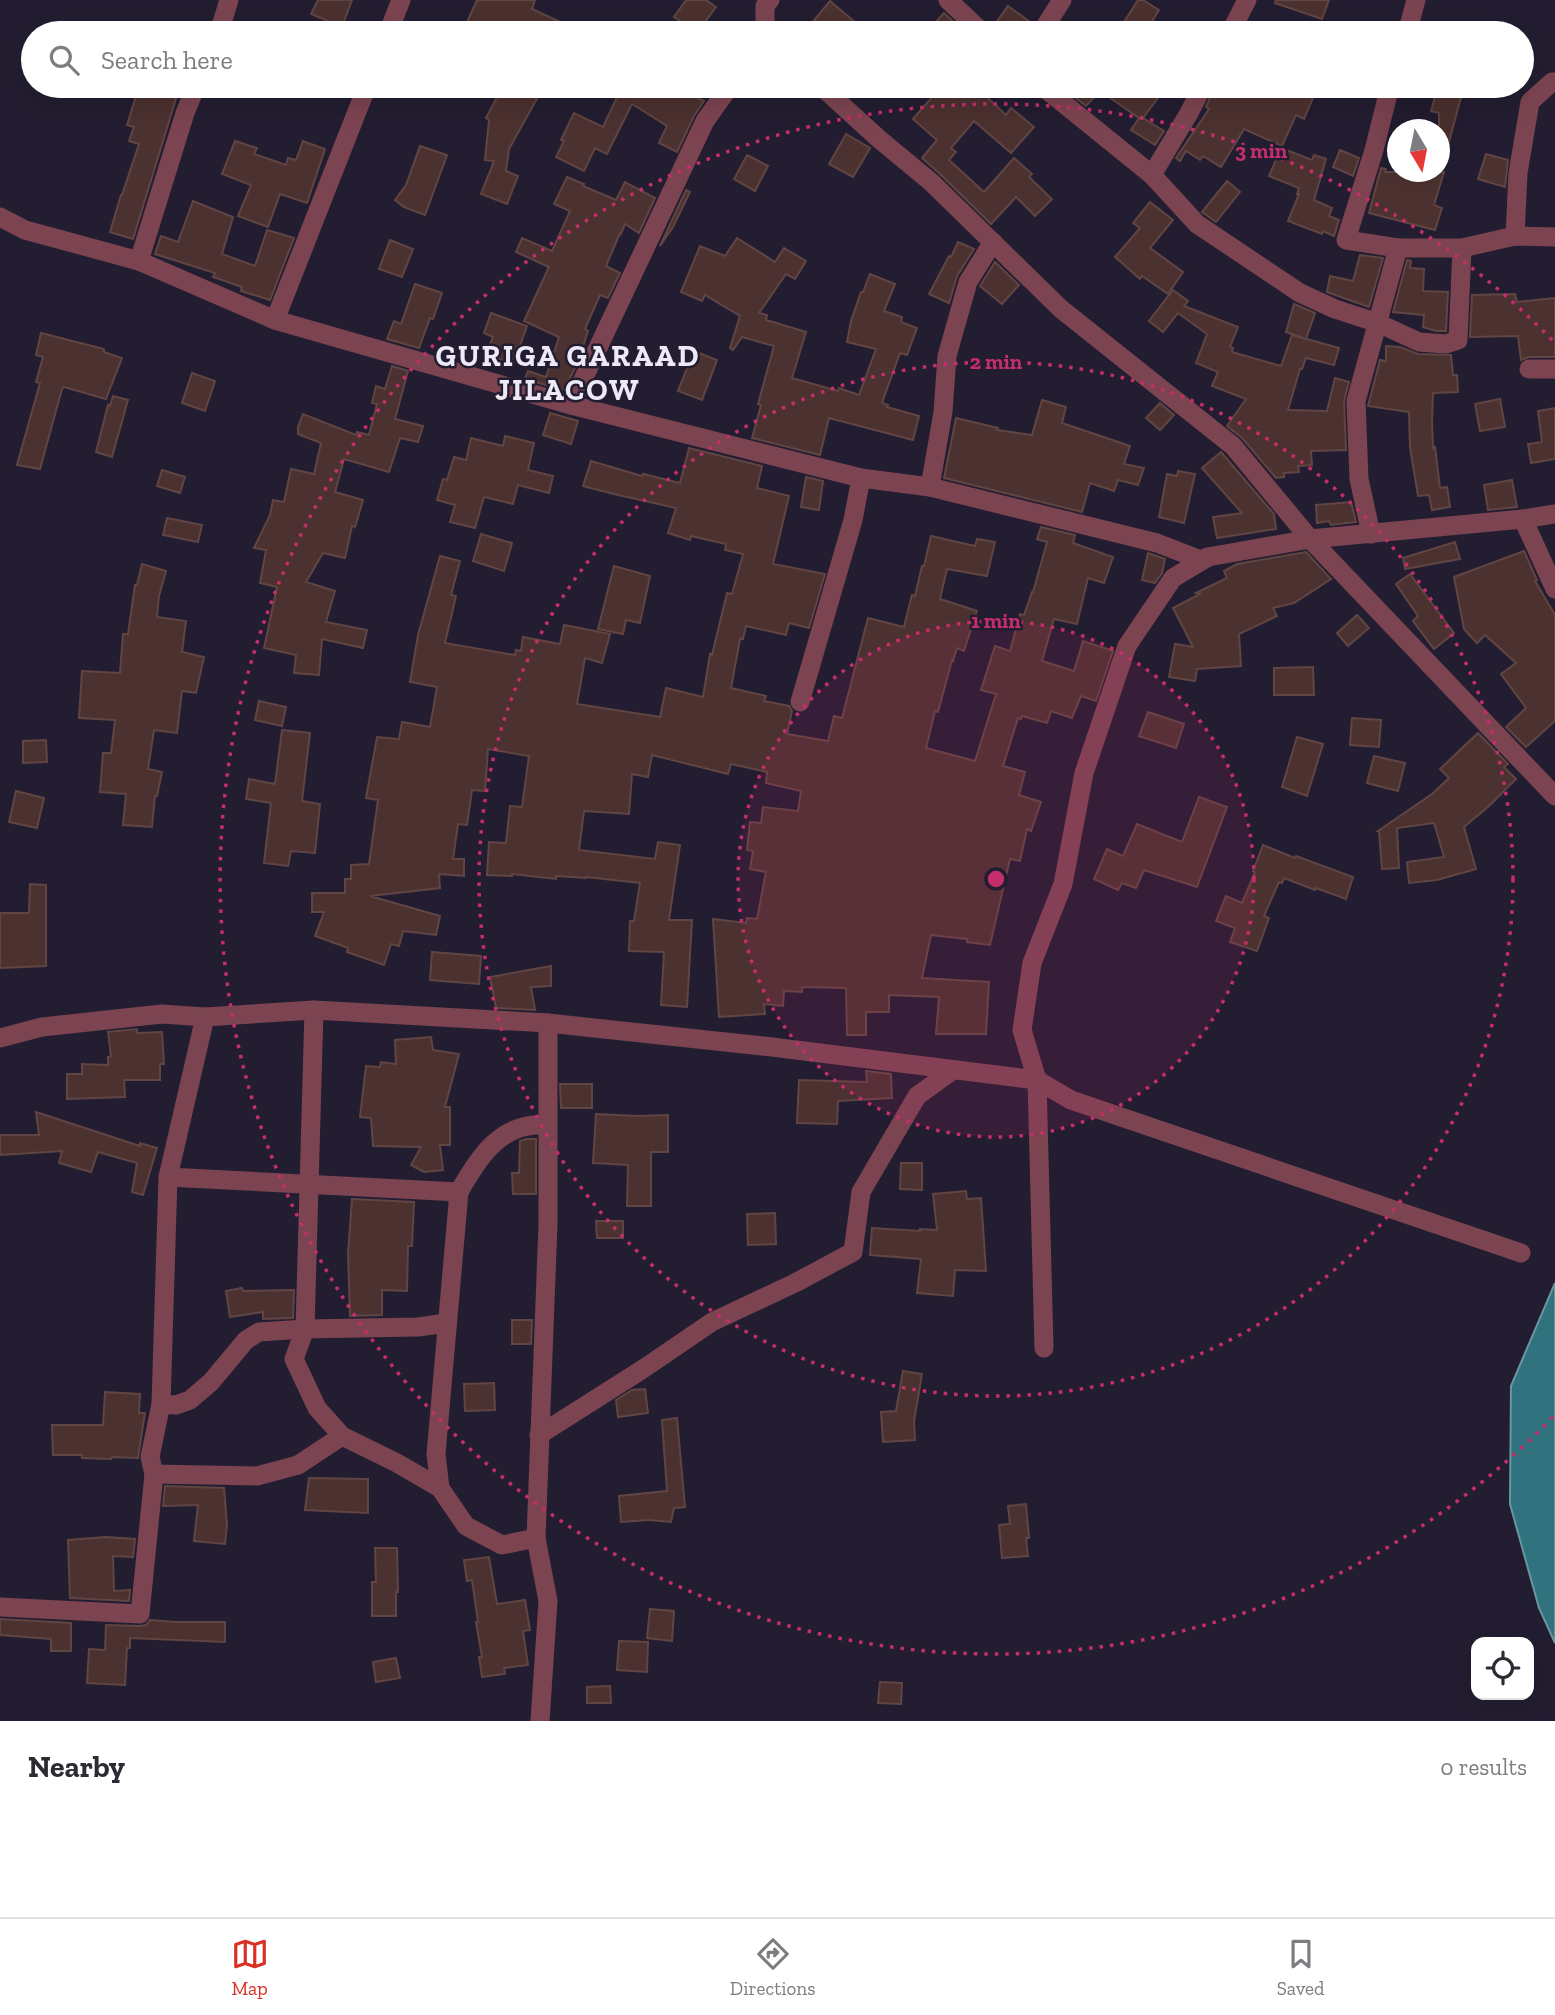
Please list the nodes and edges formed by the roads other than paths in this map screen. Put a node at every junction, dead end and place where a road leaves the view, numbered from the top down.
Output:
1 (229, 0) edge
2 (401, 0) edge
3 (770, 0) edge
4 (948, 0) edge
5 (1062, 0) edge
6 (1247, 0) edge
7 (1416, 0) edge
8 (223, 21) edge
9 (393, 21) edge
10 (765, 21) edge
11 (971, 21) edge
12 (1049, 21) edge
13 (1236, 21) edge
14 (1410, 21) edge
15 (1555, 82) edge
16 (192, 98) edge
17 (362, 98) edge
18 (721, 98) edge
19 (834, 98) edge
20 (1057, 98) edge
21 (1196, 98) edge
22 (1387, 98) edge
23 (1152, 175) junction
24 (0, 217) edge
25 (1515, 236) junction
26 (1555, 237) edge
27 (993, 242) junction
28 (1398, 248) junction
29 (1462, 248) junction
30 (139, 261) junction
31 (275, 320) junction
32 (1378, 323) junction
33 (1529, 369) dead end
34 (1555, 369) edge
35 (571, 405) junction
36 (861, 478) junction
37 (930, 487) junction
38 (1555, 514) edge
39 (1523, 519) junction
40 (1371, 534) junction
41 (1310, 539) junction
42 (1208, 557) junction
43 (1555, 589) edge
44 (800, 702) dead end
45 (1555, 796) edge
46 (314, 1010) junction
47 (205, 1017) junction
48 (548, 1023) junction
49 (0, 1038) edge
50 (953, 1070) junction
51 (1037, 1080) junction
52 (547, 1125) junction
53 (168, 1177) junction
54 (310, 1185) junction
55 (459, 1192) junction
56 (1521, 1253) dead end
57 (447, 1323) junction
58 (305, 1329) junction
59 (1044, 1348) dead end
60 (161, 1404) junction
61 (539, 1435) junction
62 (342, 1436) junction
63 (154, 1474) junction
64 (440, 1488) junction
65 (536, 1538) junction
66 (0, 1607) edge
67 (540, 1721) edge

1 - 8 street
2 - 9 street
3 - 10 street
4 - 11 street
5 - 12 street
6 - 13 street
7 - 14 street
15 - 25 street
16 - 30 street
17 - 31 street
18 - 35 street
19 - 27 street
20 - 23 street
21 - 23 street
22 - 28 street
23 - 32 street
24 - 30 street
25 - 26 street
25 - 29 street
27 - 37 street
27 - 41 street
28 - 29 street
28 - 32 street
29 - 32 street
30 - 31 street
31 - 35 street
32 - 40 street
33 - 34 street
35 - 36 street
36 - 37 street
36 - 44 street
37 - 42 street
38 - 39 street
39 - 40 street
39 - 43 street
40 - 41 street
41 - 42 street
41 - 45 street
42 - 51 street
46 - 47 street
46 - 48 street
46 - 54 street
47 - 49 street
47 - 53 street
48 - 50 street
48 - 52 street
50 - 51 street
50 - 61 street
51 - 56 street
51 - 59 street
52 - 55 street
52 - 61 street
53 - 54 street
53 - 60 street
54 - 55 street
54 - 58 street
55 - 57 street
57 - 58 street
57 - 64 street
58 - 60 street
58 - 62 street
60 - 63 street
61 - 65 street
62 - 63 street
62 - 64 street
63 - 66 street
64 - 65 street
65 - 67 street

